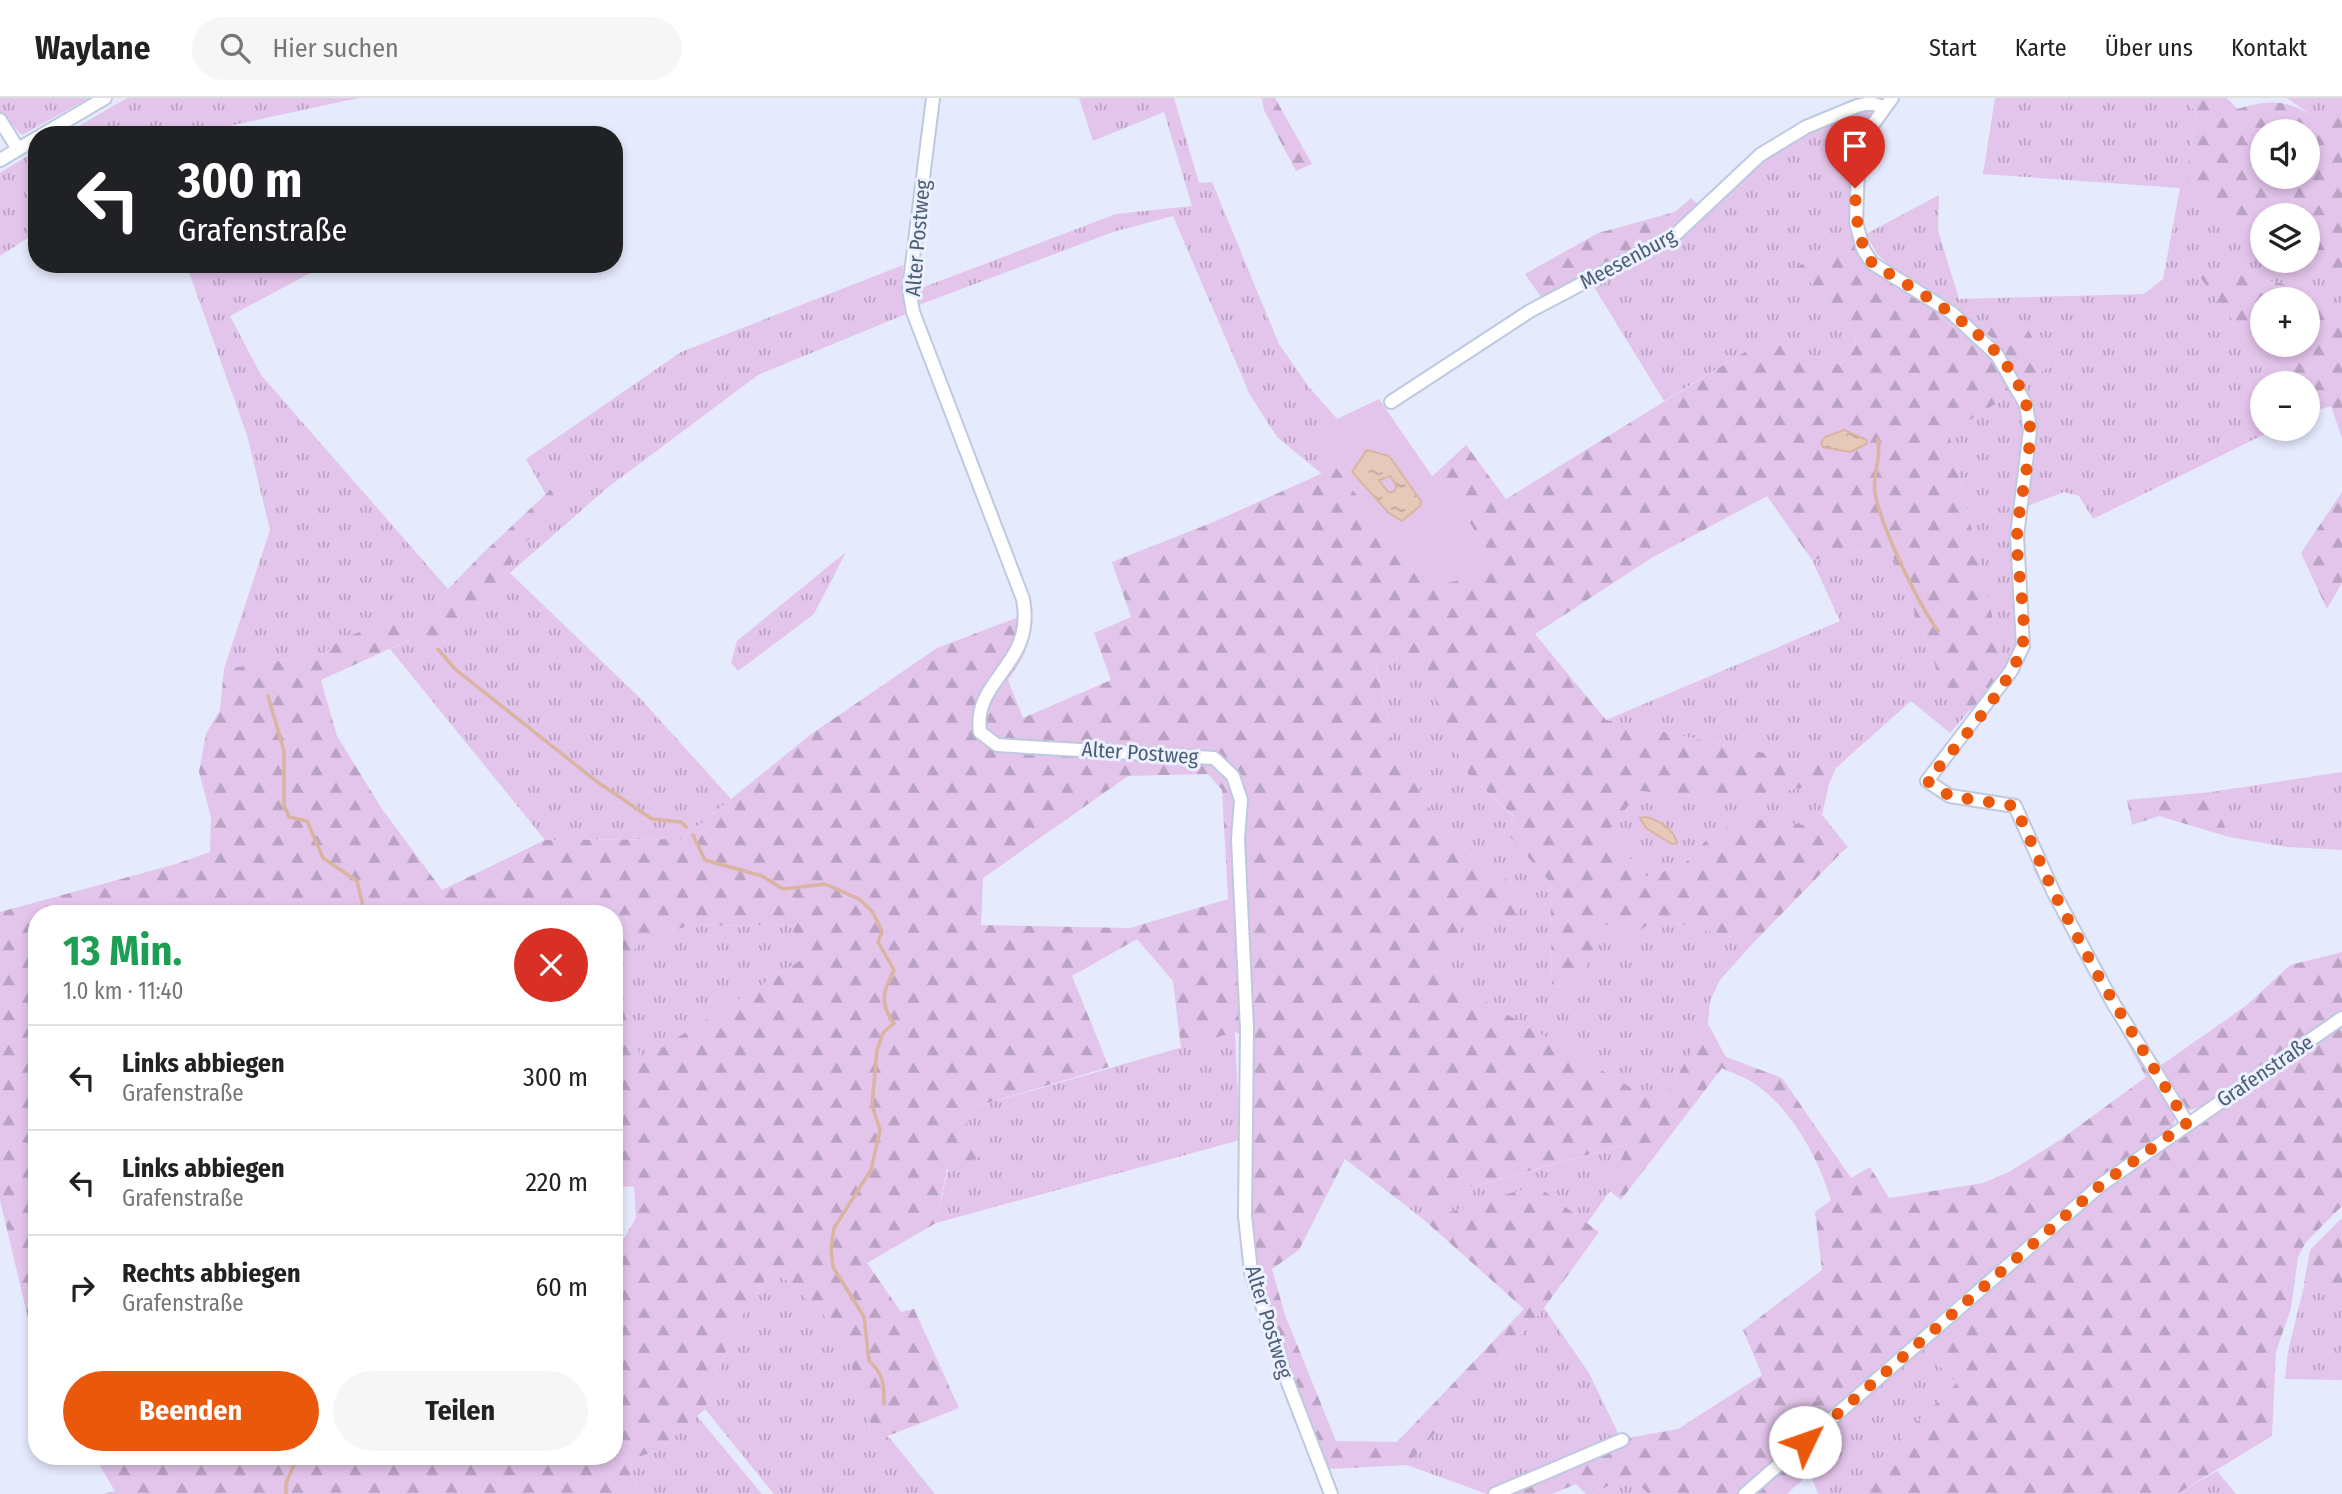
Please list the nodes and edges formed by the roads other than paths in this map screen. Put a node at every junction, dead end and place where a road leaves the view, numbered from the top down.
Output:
1 (105, 98) edge
2 (933, 98) edge
3 (1888, 102) edge
4 (0, 120) edge
5 (57, 126) edge
6 (28, 143) edge
7 (18, 149) junction
8 (0, 160) edge
9 (1391, 402) dead end
10 (2342, 1018) edge
11 (2187, 1123) junction
12 (1622, 1440) dead end
13 (1331, 1494) edge
14 (1495, 1494) edge
15 (1745, 1494) edge

1 - 5 street
2 - 13 street, Alter Postweg
3 - 9 street, Meesenburg
3 - 11 street
4 - 7 street
6 - 7 street
7 - 8 street
10 - 11 street, Grafenstraße
11 - 15 street, Grafenstraße
12 - 14 street

